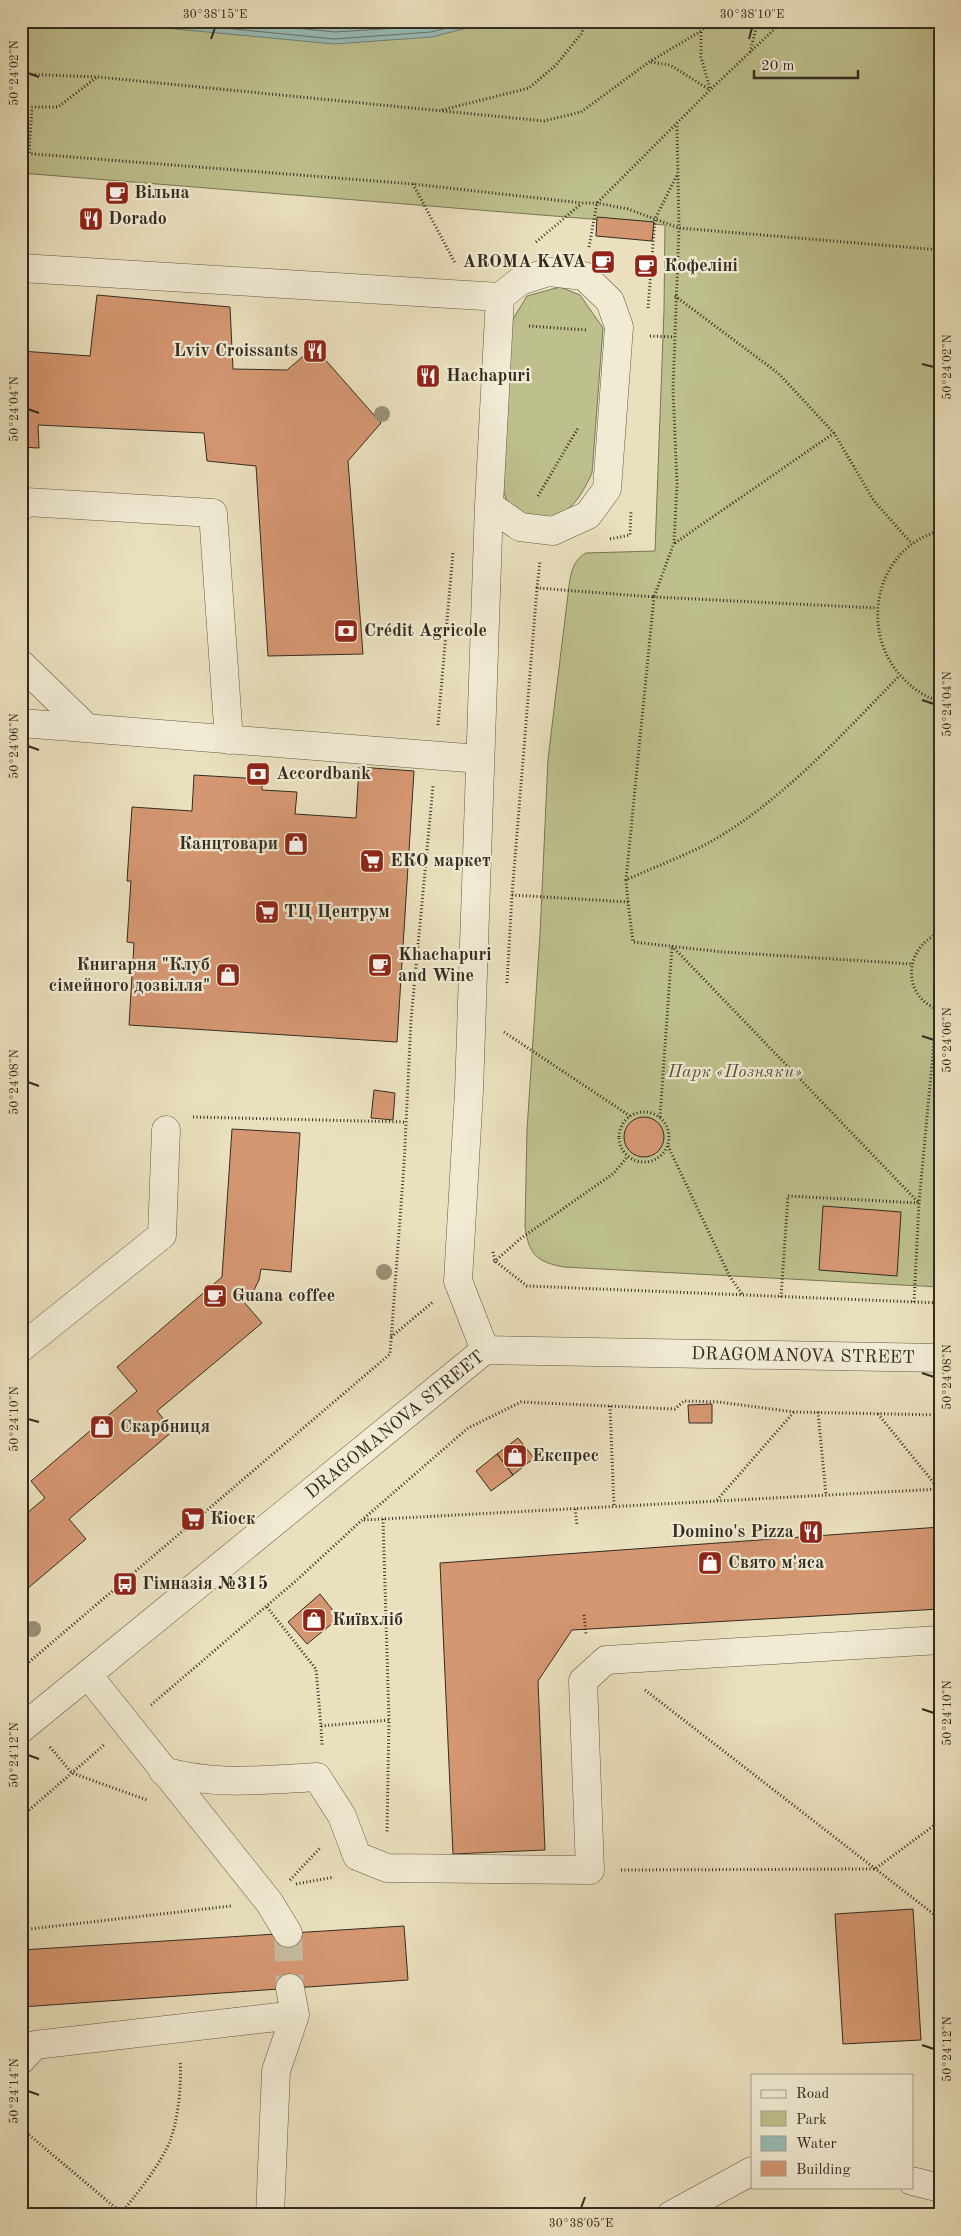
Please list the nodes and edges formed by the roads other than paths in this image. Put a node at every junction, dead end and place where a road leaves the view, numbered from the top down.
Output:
1 (21, 268) edge
2 (500, 297) junction
3 (489, 506) junction
4 (21, 507) edge
5 (21, 664) edge
6 (21, 724) edge
7 (87, 728) junction
8 (229, 740) junction
9 (480, 759) junction
10 (166, 1130) road end
11 (21, 1348) edge
12 (485, 1350) junction
13 (940, 1358) edge
14 (940, 1640) edge
15 (88, 1675) junction
16 (21, 1729) edge
17 (163, 1771) junction
18 (288, 1933) tunnel mouth
19 (290, 1988) tunnel mouth
20 (295, 2016) junction
21 (21, 2060) edge
22 (751, 2172) edge
23 (914, 2182) edge
24 (940, 2188) edge
25 (270, 2215) edge
26 (672, 2215) edge

1 - 2 street
2 - 3 street
2 - 3 street
3 - 9 street
4 - 8 street
5 - 7 street
6 - 7 street
7 - 8 street
8 - 9 street
9 - 12 street
10 - 11 street
12 - 13 street, DRAGOMANOVA STREET
12 - 15 street, DRAGOMANOVA STREET
14 - 17 street
15 - 16 street, DRAGOMANOVA STREET
15 - 17 street
17 - 18 street
19 - 20 street
20 - 21 street
20 - 25 street
22 - 26 street
23 - 24 street

